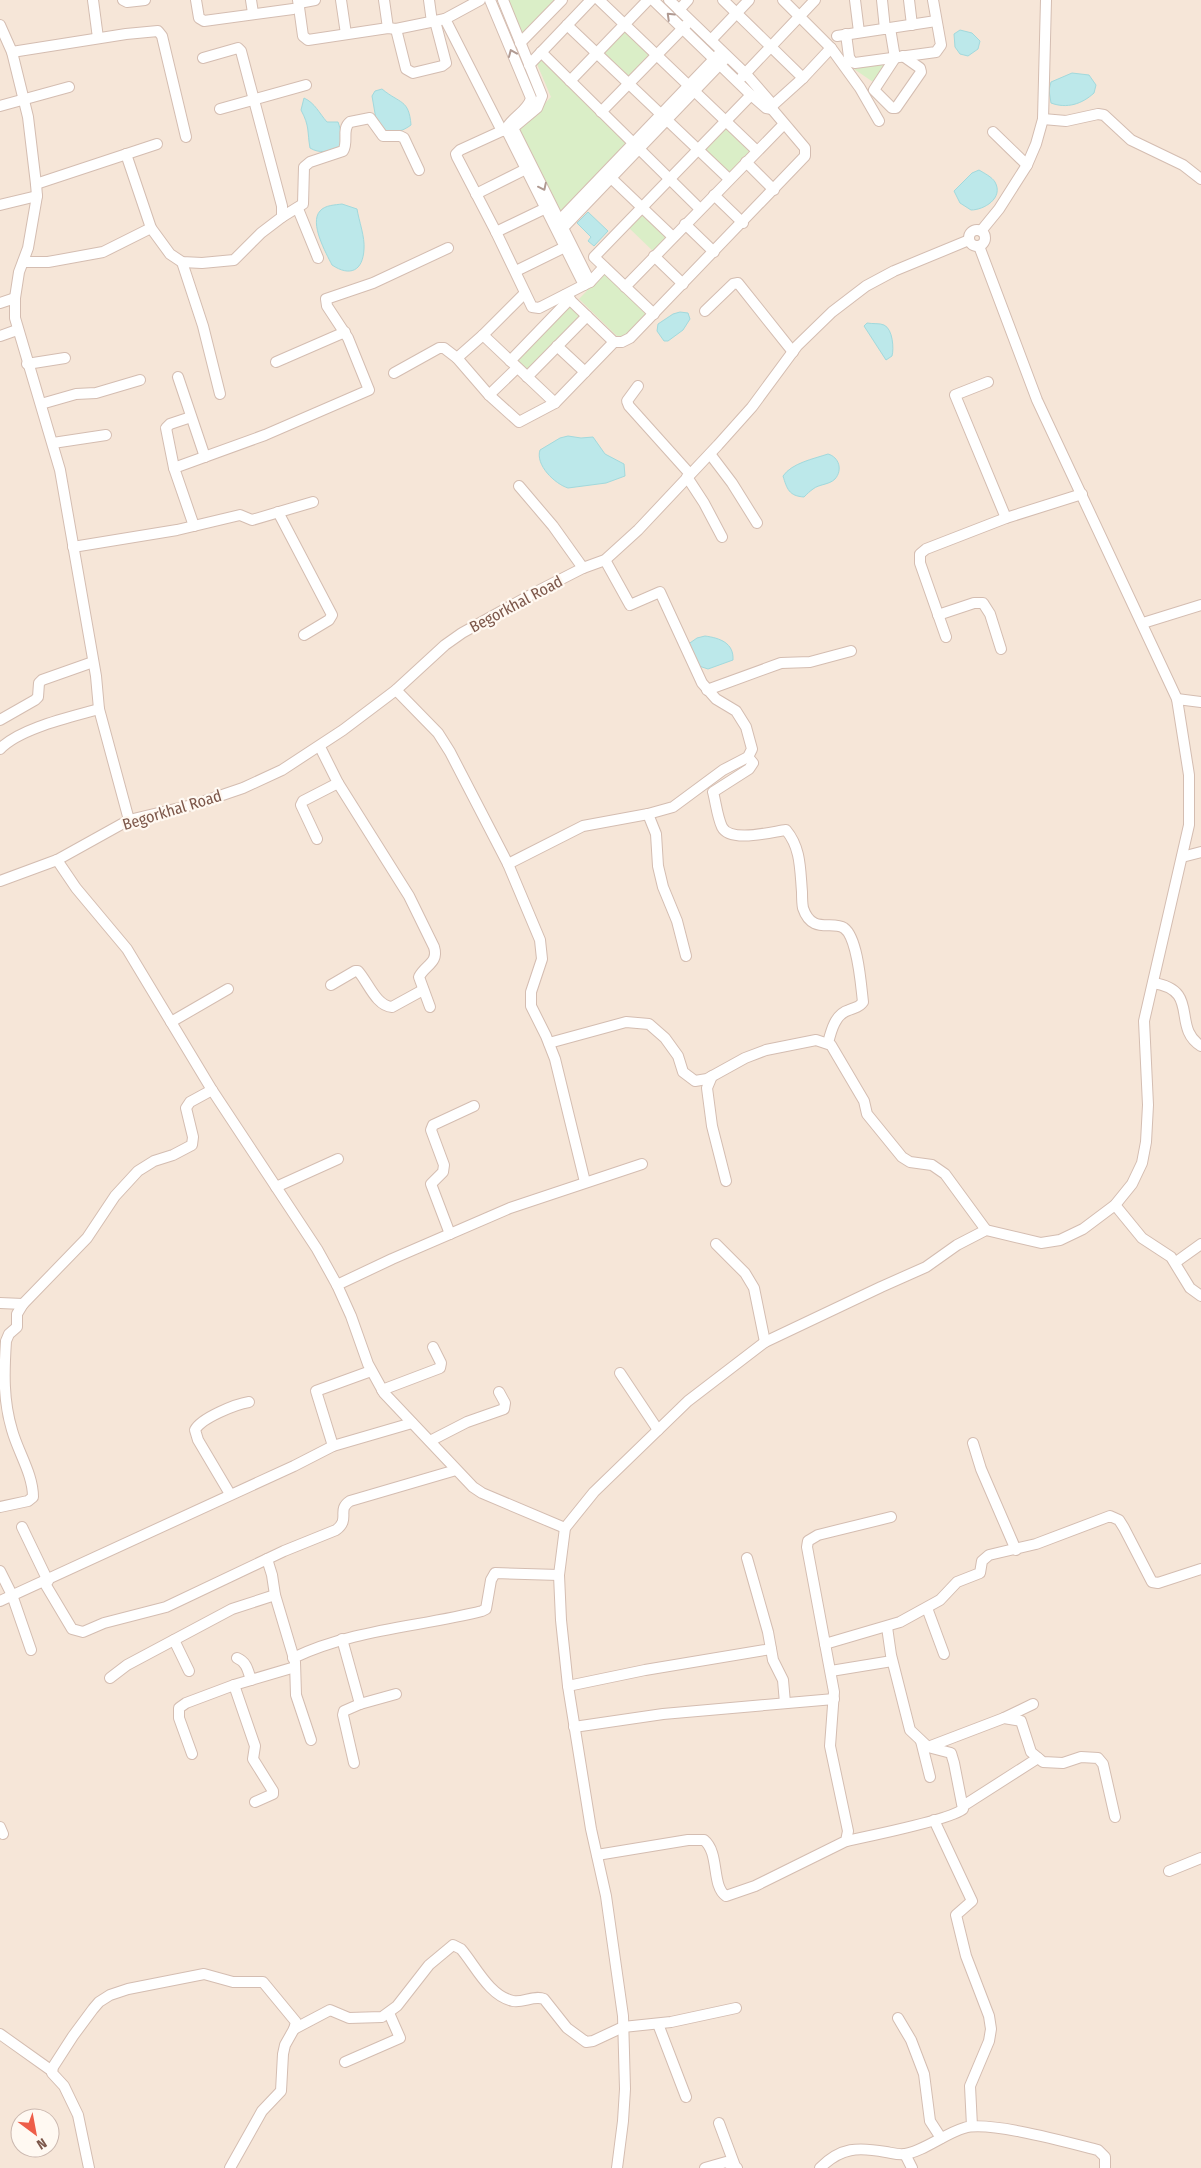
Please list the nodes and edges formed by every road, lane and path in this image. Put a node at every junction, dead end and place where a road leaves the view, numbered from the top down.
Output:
1 (93, 0) edge
2 (124, 0) edge
3 (144, 0) edge
4 (196, 0) edge
5 (251, 0) edge
6 (315, 0) edge
7 (341, 0) edge
8 (384, 0) edge
9 (429, 0) edge
10 (480, 0) edge
11 (490, 0) edge
12 (503, 0) edge
13 (562, 0) edge
14 (591, 0) edge
15 (599, 0) edge
16 (648, 0) edge
17 (653, 0) edge
18 (669, 0) edge
19 (688, 0) edge
20 (723, 0) edge
21 (749, 0) edge
22 (783, 0) edge
23 (808, 0) edge
24 (815, 0) edge
25 (855, 0) edge
26 (882, 0) edge
27 (908, 0) edge
28 (933, 0) edge
29 (1046, 0) edge
30 (295, 3) edge
31 (679, 10) junction
32 (253, 13) junction
33 (735, 13) junction
34 (797, 15) junction
35 (437, 21) junction
36 (690, 21) junction
37 (936, 21) junction
38 (624, 24) junction
39 (0, 25) edge
40 (567, 25) junction
41 (912, 25) junction
42 (392, 28) junction
43 (682, 28) junction
44 (888, 28) junction
45 (859, 32) junction
46 (346, 34) junction
47 (98, 38) junction
48 (711, 40) junction
49 (520, 43) junction
50 (770, 44) junction
51 (831, 48) junction
52 (12, 52) junction
53 (541, 52) junction
54 (596, 53) junction
55 (656, 55) junction
56 (899, 57) junction
57 (203, 58) dead end
58 (721, 58) junction
59 (529, 64) junction
60 (739, 75) junction
61 (803, 78) junction
62 (570, 81) junction
63 (628, 84) junction
64 (306, 85) dead end
65 (69, 86) dead end
66 (691, 88) junction
67 (751, 94) junction
68 (254, 98) junction
69 (24, 99) junction
70 (0, 106) edge
71 (772, 107) junction
72 (220, 109) dead end
73 (601, 112) junction
74 (663, 117) junction
75 (1043, 119) junction
76 (725, 121) junction
77 (880, 122) dead end
78 (784, 124) junction
79 (507, 129) junction
80 (993, 132) dead end
81 (186, 137) dead end
82 (157, 144) dead end
83 (636, 146) junction
84 (698, 150) junction
85 (756, 151) junction
86 (126, 154) junction
87 (746, 162) junction
88 (1027, 165) junction
89 (526, 168) junction
90 (419, 170) dead end
91 (610, 178) junction
92 (669, 179) junction
93 (1201, 179) edge
94 (729, 180) junction
95 (36, 184) junction
96 (774, 190) junction
97 (476, 194) junction
98 (714, 194) junction
99 (37, 196) junction
100 (0, 205) edge
101 (642, 207) junction
102 (546, 208) junction
103 (298, 209) junction
104 (700, 209) junction
105 (282, 217) junction
106 (743, 223) junction
107 (686, 224) junction
108 (558, 226) junction
109 (151, 228) junction
110 (981, 231) junction
111 (496, 232) junction
112 (673, 238) junction
113 (969, 240) junction
114 (979, 246) junction
115 (565, 247) junction
116 (448, 248) dead end
117 (714, 252) junction
118 (654, 256) junction
119 (318, 258) dead end
120 (23, 262) junction
121 (182, 262) junction
122 (604, 267) junction
123 (516, 271) junction
124 (587, 284) junction
125 (683, 284) junction
126 (625, 287) junction
127 (525, 294) junction
128 (567, 297) junction
129 (15, 298) junction
130 (0, 303) edge
131 (705, 311) dead end
132 (654, 314) junction
133 (587, 316) junction
134 (17, 330) junction
135 (345, 332) junction
136 (483, 335) junction
137 (0, 336) edge
138 (614, 342) junction
139 (557, 346) junction
140 (793, 352) junction
141 (65, 358) dead end
142 (457, 358) junction
143 (276, 362) dead end
144 (28, 364) junction
145 (514, 364) junction
146 (394, 372) dead end
147 (585, 372) junction
148 (178, 377) dead end
149 (527, 377) junction
150 (140, 380) dead end
151 (988, 382) dead end
152 (638, 386) dead end
153 (220, 394) dead end
154 (489, 395) junction
155 (41, 404) junction
156 (555, 404) junction
157 (191, 418) junction
158 (106, 434) dead end
159 (53, 443) junction
160 (710, 454) junction
161 (206, 457) junction
162 (174, 468) junction
163 (688, 476) junction
164 (519, 486) dead end
165 (1082, 494) junction
166 (313, 502) dead end
167 (278, 512) junction
168 (1006, 518) junction
169 (757, 523) dead end
170 (194, 526) junction
171 (722, 537) dead end
172 (73, 547) junction
173 (605, 560) junction
174 (583, 568) junction
175 (1201, 605) edge
176 (938, 615) junction
177 (1143, 624) junction
178 (304, 635) dead end
179 (946, 637) dead end
180 (1002, 648) dead end
181 (851, 651) dead end
182 (93, 662) junction
183 (396, 690) junction
184 (707, 690) junction
185 (1178, 699) junction
186 (1201, 702) edge
187 (99, 709) junction
188 (0, 720) edge
189 (320, 747) junction
190 (0, 749) edge
191 (748, 757) junction
192 (338, 783) junction
193 (648, 814) junction
194 (129, 820) junction
195 (317, 839) dead end
196 (1201, 852) edge
197 (1182, 857) junction
198 (57, 860) junction
199 (508, 864) junction
200 (0, 881) edge
201 (686, 956) dead end
202 (1153, 983) junction
203 (331, 985) dead end
204 (228, 989) dead end
205 (424, 990) junction
206 (430, 1007) dead end
207 (171, 1022) junction
208 (549, 1043) junction
209 (828, 1043) junction
210 (1201, 1046) edge
211 (712, 1076) junction
212 (212, 1090) junction
213 (474, 1106) dead end
214 (338, 1158) dead end
215 (642, 1164) dead end
216 (726, 1181) dead end
217 (585, 1182) junction
218 (276, 1187) junction
219 (1115, 1205) junction
220 (986, 1230) junction
221 (450, 1234) junction
222 (716, 1244) dead end
223 (1201, 1244) edge
224 (1176, 1262) junction
225 (337, 1285) junction
226 (1201, 1296) edge
227 (0, 1303) edge
228 (23, 1304) junction
229 (765, 1342) junction
230 (433, 1347) dead end
231 (371, 1371) junction
232 (620, 1373) dead end
233 (382, 1390) junction
234 (499, 1392) dead end
235 (249, 1402) dead end
236 (412, 1423) junction
237 (658, 1430) junction
238 (430, 1442) junction
239 (973, 1443) dead end
240 (333, 1446) junction
241 (456, 1470) junction
242 (230, 1494) junction
243 (0, 1507) edge
244 (891, 1517) dead end
245 (22, 1527) dead end
246 (565, 1528) junction
247 (1016, 1550) junction
248 (747, 1558) dead end
249 (267, 1559) junction
250 (1201, 1568) edge
251 (0, 1571) edge
252 (559, 1575) junction
253 (46, 1581) junction
254 (12, 1595) junction
255 (274, 1595) junction
256 (0, 1601) edge
257 (927, 1608) junction
258 (887, 1626) junction
259 (342, 1639) junction
260 (174, 1640) junction
261 (825, 1644) junction
262 (771, 1649) junction
263 (31, 1650) dead end
264 (944, 1654) dead end
265 (237, 1658) dead end
266 (892, 1661) junction
267 (294, 1662) junction
268 (190, 1671) dead end
269 (831, 1671) junction
270 (110, 1678) dead end
271 (251, 1680) junction
272 (234, 1685) junction
273 (568, 1686) junction
274 (396, 1694) dead end
275 (834, 1699) junction
276 (785, 1702) junction
277 (360, 1704) junction
278 (1032, 1704) dead end
279 (1004, 1718) junction
280 (574, 1727) junction
281 (311, 1740) dead end
282 (924, 1744) junction
283 (192, 1754) dead end
284 (1038, 1758) junction
285 (354, 1763) dead end
286 (930, 1777) dead end
287 (255, 1802) dead end
288 (963, 1806) junction
289 (1114, 1817) dead end
290 (934, 1820) junction
291 (846, 1841) junction
292 (597, 1855) junction
293 (1201, 1858) edge
294 (1169, 1871) dead end
295 (736, 2008) dead end
296 (388, 2013) junction
297 (898, 2018) dead end
298 (658, 2024) junction
299 (623, 2027) junction
300 (294, 2029) junction
301 (0, 2034) edge
302 (345, 2062) dead end
303 (52, 2071) junction
304 (686, 2096) dead end
305 (719, 2123) dead end
306 (972, 2126) junction
307 (941, 2138) junction
308 (905, 2154) junction
309 (736, 2167) edge
310 (88, 2168) edge
311 (230, 2168) edge
312 (617, 2168) edge
313 (705, 2168) edge
314 (820, 2168) edge
315 (912, 2168) edge
316 (1105, 2168) edge

1 - 47 street
2 - 3 street
4 - 32 street
5 - 32 street
6 - 30 street
7 - 46 street
8 - 42 street
9 - 35 street
10 - 35 street
79 -> 11 street
12 - 49 street
13 - 49 street
14 - 40 street
15 - 38 street
16 - 38 street
43 -> 17 street
18 - 31 street
19 - 31 street
20 - 33 street
21 - 33 street
22 - 34 street
23 - 34 street
24 - 34 street
25 - 45 street
26 - 44 street
27 - 41 street
28 - 37 street
29 - 75 street
30 - 32 street
30 - 46 street
31 - 36 street
33 - 48 street
33 - 50 street
34 - 50 street
34 - 51 street
35 - 42 street
35 - 42 street
35 - 79 street
36 - 43 street
36 - 48 street
37 - 41 street
37 - 56 street
38 - 54 street
38 - 55 street
39 - 52 street
40 - 53 street
40 - 54 street
41 - 44 street
42 - 46 street
43 - 55 street
43 - 58 street
44 - 45 street
44 - 56 street
45 - 56 street
47 - 52 street
47 - 81 street
48 - 58 street
49 - 59 street
50 - 60 street
50 - 61 street
51 - 61 street
51 - 77 street
52 - 69 street
53 - 59 street
53 - 62 street
54 - 62 street
54 - 63 street
55 - 63 street
55 - 66 street
56 - 56 street
57 - 68 street
58 - 60 street
58 - 66 street
59 - 79 street
60 - 67 street
60 - 71 street
61 - 71 street
62 - 73 street
63 - 73 street
63 - 74 street
64 - 68 street
65 - 69 street
66 - 74 street
66 - 76 street
67 - 71 street
67 - 76 street
68 - 72 street
68 - 105 street
69 - 70 street
69 - 95 street
71 - 78 street
73 - 83 street
74 - 83 street
74 - 84 street
75 - 88 street
75 - 93 street
76 - 84 street
76 - 85 street
78 - 85 street
78 - 96 street
79 - 89 street
79 - 97 street
79 -> 108 street
80 - 88 street
82 - 86 street
83 - 91 street
83 - 92 street
83 - 108 street
84 - 92 street
84 - 94 street
85 - 87 street
86 - 95 street
86 - 109 street
87 - 94 street
87 - 96 street
88 - 110 street
89 - 97 street
89 - 102 street
90 - 103 street
91 - 101 street
91 - 108 street
92 - 101 street
92 - 104 street
94 - 98 street
95 - 99 street
96 - 106 street
97 - 111 street
98 - 104 street
98 - 106 street
99 - 100 street
99 - 120 street
101 - 112 street
101 - 122 street
102 - 108 street
102 - 111 street
103 - 105 street
103 - 119 street
104 - 107 street
105 - 121 street
106 - 117 street
107 - 112 street
107 - 117 street
108 - 115 street
108 - 124 street
109 - 120 street
109 - 121 street
110 - 113 street
110 - 114 street
111 - 123 street
112 - 118 street
113 - 114 street
113 - 140 street, Begorkhal Road
114 - 165 street
115 - 123 street
115 - 124 street
116 - 135 street
117 - 125 street
118 - 125 street
118 - 126 street
120 - 129 street
121 - 153 street
122 - 124 street
122 - 126 street
123 - 127 street
124 - 128 street
125 - 132 street
126 - 132 street
127 - 128 street
127 - 136 street
128 - 133 street
128 - 145 street
129 - 130 street
129 - 134 street
131 - 140 street
132 - 138 street
133 - 138 street
133 - 139 street
134 - 137 street
134 - 144 street
135 - 143 street
135 - 161 street
136 - 142 street
136 - 145 street
138 - 147 street
139 - 147 street
139 - 149 street
140 - 160 street, Begorkhal Road
141 - 144 street
142 - 146 street
142 - 154 street
144 - 155 street
145 - 149 street
145 - 154 street
147 - 156 street
148 - 157 street
149 - 156 street
150 - 155 street
151 - 168 street
152 - 163 street
154 - 156 street
155 - 159 street
157 - 161 street
157 - 162 street
158 - 159 street
159 - 172 street
160 - 163 street, Begorkhal Road
160 - 169 street
161 - 162 street
162 - 170 street
163 - 171 street
163 - 173 street, Begorkhal Road
164 - 174 street
165 - 168 street
165 - 177 street
166 - 167 street
167 - 170 street
167 - 178 street
168 - 176 street
170 - 172 street
172 - 182 street
173 - 174 street, Begorkhal Road
173 - 184 street
174 - 183 street, Begorkhal Road
175 - 177 street
176 - 179 street
176 - 180 street
177 - 185 street
181 - 184 street
182 - 187 street
182 - 188 street
183 - 189 street, Begorkhal Road
183 - 199 street
184 - 191 street
185 - 186 street
185 - 197 street
187 - 190 street
187 - 194 street
189 - 192 street
189 - 194 street, Begorkhal Road
191 - 193 street
191 - 209 street
192 - 195 street
192 - 205 street
193 - 199 street
193 - 201 street
194 - 198 street, Begorkhal Road
196 - 197 street
197 - 202 street
198 - 200 street, Begorkhal Road
198 - 207 street
199 - 208 street
202 - 210 street
202 - 219 street
203 - 205 street
204 - 207 street
205 - 206 street
207 - 212 street
208 - 211 street
208 - 217 street
209 - 211 street
209 - 220 street
211 - 216 street
212 - 218 street
212 - 228 street
213 - 221 street
214 - 218 street
215 - 217 street
217 - 221 street
218 - 225 street
219 - 220 street
219 - 224 street
220 - 229 street
221 - 225 street
222 - 229 street
223 - 224 street
224 - 226 street
225 - 231 street
227 - 228 street
228 - 243 street
229 - 237 street
230 - 233 street
231 - 233 street
231 - 240 street
232 - 237 street
233 - 236 street
234 - 238 street
235 - 242 street
236 - 238 street
236 - 240 street
237 - 246 street
238 - 241 street
239 - 247 street
240 - 242 street
241 - 246 street
241 - 249 street
242 - 253 street
244 - 261 street
245 - 253 street
246 - 252 street
247 - 250 street
247 - 257 street
248 - 262 street
249 - 253 street
249 - 255 street
251 - 254 street
252 - 259 street
252 - 273 street
253 - 254 street
254 - 256 street
254 - 263 street
255 - 260 street
255 - 267 street
257 - 258 street
257 - 264 street
258 - 261 street
258 - 266 street
259 - 267 street
259 - 277 street
260 - 268 street
260 - 270 street
261 - 269 street
262 - 273 street
262 - 276 street
265 - 271 street
266 - 269 street
266 - 282 street
267 - 271 street
267 - 281 street
269 - 275 street
271 - 272 street
272 - 283 street
272 - 287 street
273 - 280 street
274 - 277 street
275 - 276 street
275 - 291 street
276 - 280 street
277 - 285 street
278 - 279 street
279 - 282 street
279 - 284 street
280 - 292 street
282 - 286 street
282 - 288 street
284 - 288 street
284 - 289 street
288 - 290 street
290 - 291 street
290 - 306 street
291 - 292 street
292 - 299 street
293 - 294 street
295 - 298 street
296 - 299 street
296 - 300 street
296 - 302 street
297 - 307 street
298 - 299 street
298 - 304 street
299 - 312 street
300 - 303 street
300 - 311 street
301 - 303 street
303 - 310 street
305 - 309 street
306 - 307 street
306 - 316 street
307 - 308 street
308 - 314 street
308 - 315 street
309 - 313 street

